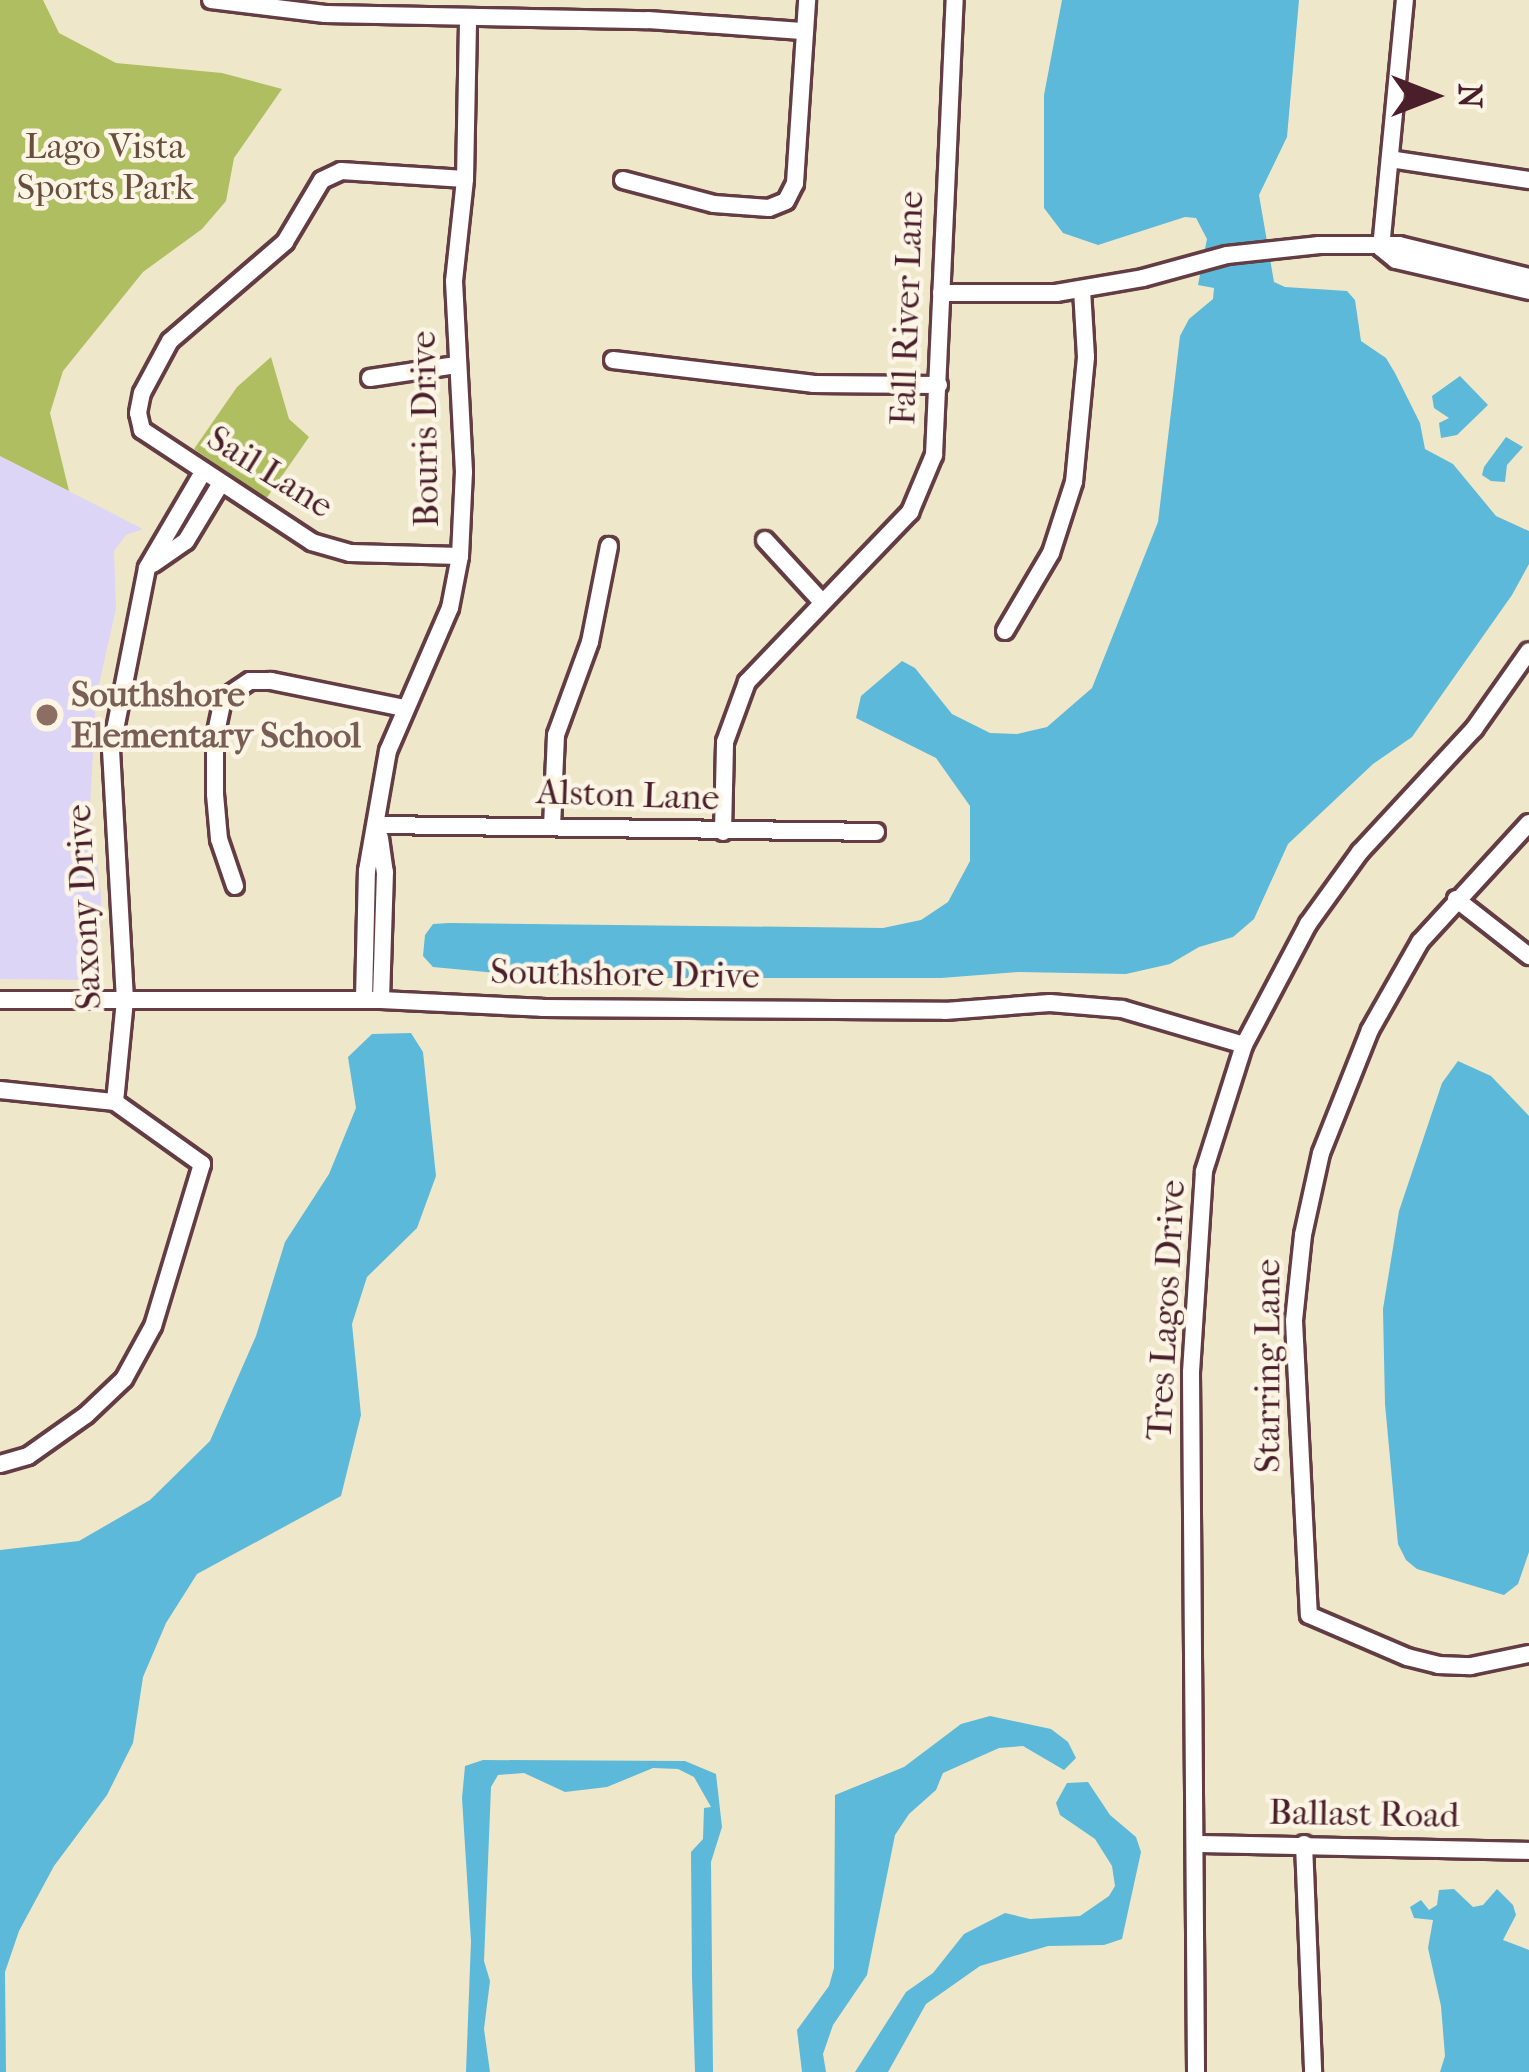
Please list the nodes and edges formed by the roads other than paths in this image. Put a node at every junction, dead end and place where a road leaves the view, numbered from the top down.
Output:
1 (650, 0) edge
2 (807, 0) edge
3 (955, 0) edge
4 (1405, 0) edge
5 (217, 1) edge
6 (468, 16) junction
7 (648, 20) junction
8 (802, 31) junction
9 (1390, 159) junction
10 (465, 179) junction
11 (623, 180) dead end
12 (1529, 180) edge
13 (1381, 248) junction
14 (1529, 277) edge
15 (1082, 290) junction
16 (1529, 291) edge
17 (941, 293) junction
18 (613, 360) dead end
19 (456, 365) junction
20 (370, 378) dead end
21 (938, 385) junction
22 (203, 472) junction
23 (221, 483) junction
24 (179, 513) junction
25 (196, 524) junction
26 (765, 540) dead end
27 (609, 546) dead end
28 (460, 556) junction
29 (148, 568) junction
30 (822, 602) junction
31 (1005, 631) dead end
32 (1529, 651) edge
33 (404, 708) junction
34 (1529, 824) edge
35 (378, 825) junction
36 (552, 826) junction
37 (724, 832) junction
38 (876, 832) dead end
39 (236, 886) dead end
40 (1456, 898) junction
41 (1529, 956) edge
42 (0, 1000) edge
43 (125, 1000) junction
44 (372, 1000) junction
45 (1244, 1045) junction
46 (0, 1090) edge
47 (115, 1102) junction
48 (0, 1464) edge
49 (1529, 1654) edge
50 (1197, 1844) junction
51 (1304, 1844) junction
52 (1529, 1851) edge
53 (1196, 2072) edge
54 (1313, 2072) edge

1 - 7 street
2 - 8 street
3 - 17 street, Fall River Lane
4 - 9 street
5 - 6 street
6 - 7 street
6 - 10 street, Bouris Drive
7 - 8 street
8 - 11 street
9 - 12 street
9 - 13 street
10 - 19 street, Bouris Drive
10 - 22 street, Sail Lane
13 - 14 street
13 - 15 street
13 - 16 street
15 - 17 street
15 - 31 street
17 - 21 street, Fall River Lane
18 - 21 street
19 - 20 street
19 - 28 street, Bouris Drive
21 - 30 street, Fall River Lane
22 - 23 street, Sail Lane
22 - 24 street, Saxony Drive
23 - 25 street
23 - 28 street, Sail Lane
24 - 25 street
24 - 29 street, Saxony Drive
25 - 29 street
26 - 30 street
27 - 36 street
28 - 33 street, Bouris Drive
29 - 43 street, Saxony Drive
30 - 37 street, Fall River Lane
32 - 45 street, Tres Lagos Drive
33 - 35 street, Bouris Drive
33 - 39 street
34 - 40 street, Starring Lane
35 - 36 street, Alston Lane
35 - 44 street, Bouris Drive
36 - 37 street, Alston Lane
37 - 38 street, Alston Lane
40 - 41 street
40 - 49 street, Starring Lane
42 - 43 street, Southshore Drive
43 - 44 street, Southshore Drive
43 - 47 street, Saxony Drive
44 - 45 street, Southshore Drive
45 - 50 street, Tres Lagos Drive
46 - 47 street
47 - 48 street
50 - 51 street, Ballast Road
50 - 53 street, Tres Lagos Drive
51 - 52 street, Ballast Road
51 - 54 street

